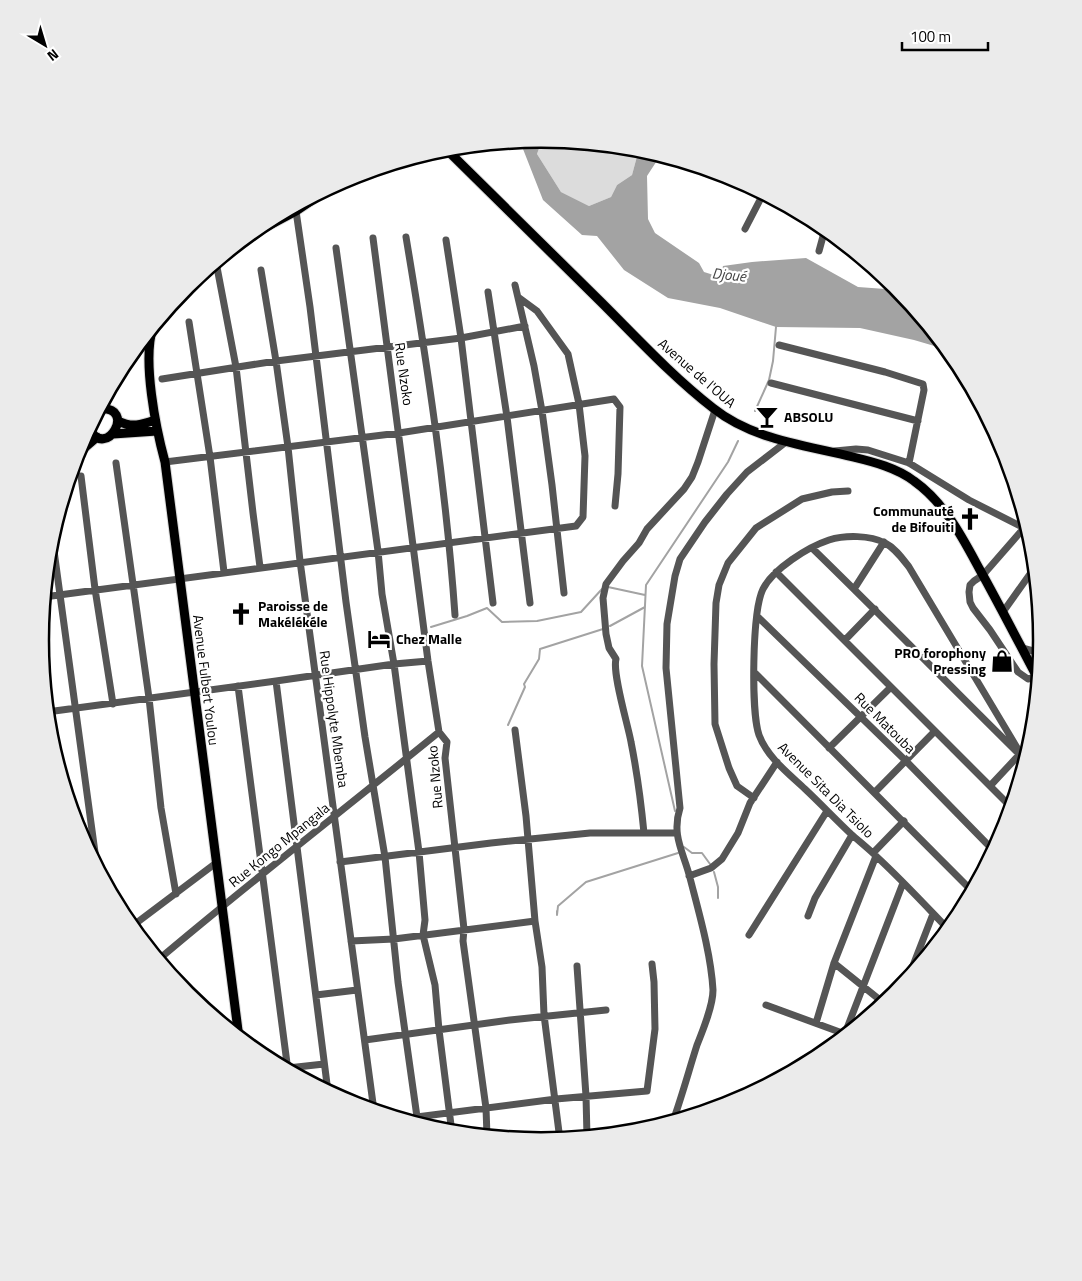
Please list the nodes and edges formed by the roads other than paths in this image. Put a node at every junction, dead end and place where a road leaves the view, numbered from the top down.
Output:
1 (453, 156) edge
2 (760, 200) edge
3 (296, 213) edge
4 (745, 229) dead end
5 (406, 237) dead end
6 (373, 238) dead end
7 (823, 238) edge
8 (446, 240) dead end
9 (336, 248) dead end
10 (819, 251) dead end
11 (217, 269) edge
12 (261, 270) dead end
13 (515, 285) dead end
14 (488, 292) dead end
15 (518, 297) junction
16 (189, 322) dead end
17 (525, 326) junction
18 (494, 332) junction
19 (461, 338) junction
20 (151, 340) edge
21 (423, 342) junction
22 (779, 346) dead end
23 (387, 347) junction
24 (351, 351) junction
25 (315, 356) junction
26 (276, 361) junction
27 (236, 366) junction
28 (198, 372) junction
29 (162, 379) dead end
30 (771, 383) dead end
31 (579, 404) junction
32 (107, 410) edge
33 (542, 410) junction
34 (715, 410) junction
35 (507, 417) junction
36 (155, 420) junction
37 (118, 421) junction
38 (918, 421) junction
39 (472, 422) junction
40 (436, 427) junction
41 (157, 431) junction
42 (399, 432) junction
43 (95, 434) edge
44 (113, 434) junction
45 (97, 437) junction
46 (362, 437) junction
47 (91, 442) edge
48 (325, 442) junction
49 (786, 442) junction
50 (288, 447) junction
51 (833, 451) junction
52 (246, 452) junction
53 (210, 457) junction
54 (164, 462) junction
55 (116, 463) dead end
56 (909, 463) junction
57 (81, 476) dead end
58 (848, 491) dead end
59 (615, 506) dead end
60 (1019, 526) edge
61 (556, 528) junction
62 (521, 533) junction
63 (1021, 534) edge
64 (486, 537) junction
65 (450, 541) junction
66 (884, 542) junction
67 (413, 547) junction
68 (812, 548) junction
69 (378, 551) junction
70 (341, 556) junction
71 (55, 561) edge
72 (300, 561) junction
73 (260, 567) junction
74 (224, 572) junction
75 (776, 572) junction
76 (983, 575) junction
77 (179, 578) junction
78 (1029, 580) edge
79 (134, 584) junction
80 (95, 589) junction
81 (854, 589) junction
82 (564, 593) dead end
83 (60, 594) junction
84 (51, 595) edge
85 (530, 603) dead end
86 (494, 604) dead end
87 (875, 609) junction
88 (1003, 612) junction
89 (455, 615) dead end
90 (757, 616) junction
91 (845, 640) junction
92 (1022, 648) junction
93 (1033, 651) edge
94 (428, 661) junction
95 (1029, 663) junction
96 (394, 664) junction
97 (1032, 664) edge
98 (356, 669) junction
99 (1032, 669) edge
100 (754, 672) junction
101 (316, 676) junction
102 (1031, 679) edge
103 (276, 681) junction
104 (238, 686) junction
105 (890, 687) junction
106 (194, 692) junction
107 (149, 698) junction
108 (113, 704) junction
109 (75, 708) junction
110 (54, 711) edge
111 (861, 716) junction
112 (515, 730) dead end
113 (439, 732) junction
114 (934, 732) junction
115 (829, 748) junction
116 (1020, 753) edge
117 (1019, 755) joint
118 (406, 759) junction
119 (906, 761) junction
120 (777, 762) junction
121 (373, 786) junction
122 (990, 786) junction
123 (875, 792) junction
124 (754, 798) junction
125 (1006, 802) edge
126 (827, 811) junction
127 (334, 816) junction
128 (904, 822) junction
129 (644, 833) junction
130 (677, 833) junction
131 (852, 835) junction
132 (527, 839) junction
133 (988, 845) edge
134 (94, 846) edge
135 (297, 848) junction
136 (454, 848) junction
137 (419, 852) junction
138 (875, 855) junction
139 (386, 857) junction
140 (340, 862) junction
141 (216, 863) junction
142 (264, 874) junction
143 (690, 876) junction
144 (903, 883) junction
145 (967, 886) edge
146 (176, 894) junction
147 (222, 906) junction
148 (933, 914) junction
149 (808, 916) dead end
150 (535, 921) junction
151 (138, 922) edge
152 (943, 924) edge
153 (464, 930) junction
154 (423, 935) junction
155 (749, 935) dead end
156 (394, 939) junction
157 (351, 941) junction
158 (163, 956) edge
159 (915, 960) edge
160 (834, 963) junction
161 (652, 964) dead end
162 (578, 966) dead end
163 (863, 987) junction
164 (357, 990) junction
165 (316, 995) junction
166 (878, 999) edge
167 (766, 1006) dead end
168 (606, 1010) dead end
169 (580, 1012) junction
170 (544, 1016) junction
171 (816, 1024) junction
172 (475, 1025) junction
173 (849, 1025) edge
174 (238, 1028) edge
175 (439, 1030) junction
176 (406, 1033) junction
177 (839, 1033) edge
178 (365, 1040) junction
179 (287, 1062) edge
180 (324, 1064) junction
181 (298, 1068) edge
182 (327, 1084) edge
183 (586, 1096) junction
184 (556, 1099) junction
185 (373, 1103) edge
186 (486, 1108) junction
187 (449, 1112) junction
188 (675, 1114) edge
189 (416, 1117) edge
190 (426, 1119) edge
191 (451, 1124) edge
192 (487, 1130) edge
193 (586, 1131) edge
194 (559, 1132) edge

1 - 34 main road, Avenue de l'OUA
2 - 4 street
3 - 25 street
5 - 21 street
6 - 23 street, Rue Nzoko
7 - 10 street
8 - 19 street
9 - 24 street
11 - 27 street
12 - 26 street, Rue Hippolyte Mbemba
13 - 15 street
14 - 18 street
15 - 17 street
15 - 31 street
16 - 28 street
17 - 18 street
17 - 33 street
18 - 19 street
18 - 35 street
19 - 21 street
19 - 39 street
20 - 36 main road, Avenue Fulbert Youlou
21 - 23 street
21 - 40 street
22 - 38 street
23 - 24 street
23 - 42 street, Rue Nzoko
24 - 25 street
24 - 46 street
25 - 26 street
25 - 48 street
26 - 27 street
26 - 50 street, Rue Hippolyte Mbemba
27 - 28 street
27 - 52 street
28 - 29 street
28 - 53 street
30 - 38 street
31 - 33 street
31 - 59 street
31 - 61 street
32 - 37 main road
33 - 35 street
33 - 61 street
34 - 49 main road, Avenue de l'OUA
34 - 129 street
35 - 39 street
35 - 62 street
36 - 37 main road
36 - 41 main road, Avenue Fulbert Youlou
37 - 44 main road
38 - 56 street
39 - 40 street
39 - 64 street
40 - 42 street
40 - 65 street
41 - 44 main road
41 - 54 main road, Avenue Fulbert Youlou
42 - 46 street
42 - 67 street, Rue Nzoko
43 - 45 main road
44 - 45 main road
45 - 47 main road
46 - 48 street
46 - 69 street
48 - 50 street
48 - 70 street
49 - 51 main road, Avenue de l'OUA
49 - 130 street
50 - 52 street
50 - 72 street, Rue Hippolyte Mbemba
51 - 56 street
51 - 76 main road, Avenue de l'OUA
52 - 53 street
52 - 73 street
53 - 54 street
53 - 74 street
54 - 77 main road, Avenue Fulbert Youlou
55 - 79 street
56 - 60 street
57 - 80 street
58 - 124 street
61 - 62 street
61 - 82 street
62 - 64 street
62 - 85 street
63 - 76 street
64 - 65 street
64 - 86 street
65 - 67 street
65 - 89 street
66 - 68 street, Avenue Sita Dia Tsiolo
66 - 81 street
66 - 116 street
67 - 69 street
67 - 94 street, Rue Nzoko
68 - 75 street, Avenue Sita Dia Tsiolo
68 - 81 street
69 - 70 street
69 - 96 street
70 - 72 street
70 - 98 street
71 - 83 street
72 - 73 street
72 - 101 street, Rue Hippolyte Mbemba
73 - 74 street
74 - 77 street
75 - 90 street, Avenue Sita Dia Tsiolo
75 - 91 street
76 - 88 main road, Avenue de l'OUA
76 - 102 street
77 - 79 street
77 - 106 main road, Avenue Fulbert Youlou
78 - 88 street
79 - 80 street
79 - 107 street
80 - 83 street
80 - 108 street
81 - 87 street
83 - 84 street
83 - 109 street
87 - 91 street
87 - 117 street
88 - 92 main road, Avenue de l'OUA
90 - 100 street, Avenue Sita Dia Tsiolo
90 - 111 street, Rue Matouba
91 - 105 street
92 - 93 street
92 - 95 main road, Avenue de l'OUA
94 - 96 street
94 - 113 street, Rue Nzoko
95 - 97 street
95 - 99 main road, Avenue de l'OUA
96 - 98 street
96 - 118 street
98 - 101 street
98 - 121 street
100 - 115 street
100 - 120 street, Avenue Sita Dia Tsiolo
101 - 103 street
101 - 127 street, Rue Hippolyte Mbemba
103 - 104 street
103 - 135 street
104 - 106 street
104 - 142 street
105 - 111 street
105 - 114 street
106 - 107 street
106 - 141 main road, Avenue Fulbert Youlou
107 - 108 street
107 - 146 street
108 - 109 street
109 - 110 street
109 - 134 street
111 - 115 street
111 - 119 street, Rue Matouba
112 - 132 street
113 - 118 street, Rue Kongo Mpangala
113 - 136 street, Rue Nzoko
114 - 119 street
114 - 122 street
115 - 123 street
117 - 122 street
118 - 121 street, Rue Kongo Mpangala
118 - 137 street
119 - 123 street
119 - 133 street, Rue Matouba
120 - 124 street
120 - 126 street, Avenue Sita Dia Tsiolo
121 - 127 street, Rue Kongo Mpangala
121 - 139 street
122 - 125 street
123 - 128 street
124 - 143 street
126 - 131 street, Avenue Sita Dia Tsiolo
126 - 155 street
127 - 135 street, Rue Kongo Mpangala
127 - 140 street, Rue Hippolyte Mbemba
128 - 138 street
128 - 145 street
129 - 130 street
129 - 132 street
130 - 143 street
131 - 138 street, Avenue Sita Dia Tsiolo
131 - 149 street
132 - 136 street
132 - 150 street
135 - 142 street, Rue Kongo Mpangala
135 - 165 street
136 - 137 street
136 - 153 street, Rue Nzoko
137 - 139 street
137 - 154 street
138 - 144 street, Avenue Sita Dia Tsiolo
138 - 160 street
139 - 140 street
139 - 156 street
140 - 157 street, Rue Hippolyte Mbemba
141 - 146 street
141 - 147 main road, Avenue Fulbert Youlou
142 - 147 street, Rue Kongo Mpangala
142 - 179 street
143 - 188 street
144 - 148 street, Avenue Sita Dia Tsiolo
144 - 163 street
146 - 151 street
147 - 158 street, Rue Kongo Mpangala
147 - 174 main road, Avenue Fulbert Youlou
148 - 152 street, Avenue Sita Dia Tsiolo
148 - 159 street
150 - 153 street
150 - 170 street
153 - 154 street
153 - 172 street, Rue Nzoko
154 - 156 street
154 - 175 street
156 - 157 street
156 - 176 street
157 - 164 street, Rue Hippolyte Mbemba
160 - 163 street
160 - 171 street
161 - 183 street
162 - 169 street
163 - 166 street
163 - 173 street
164 - 165 street
164 - 178 street, Rue Hippolyte Mbemba
165 - 180 street
167 - 171 street
168 - 169 street
169 - 170 street
169 - 183 street
170 - 172 street
170 - 184 street
171 - 177 street
172 - 175 street
172 - 186 street, Rue Nzoko
175 - 176 street
175 - 187 street
176 - 178 street
176 - 189 street
178 - 185 street, Rue Hippolyte Mbemba
180 - 181 street
180 - 182 street
183 - 184 street
183 - 193 street
184 - 186 street
184 - 194 street
186 - 187 street
186 - 192 street, Rue Nzoko
187 - 190 street
187 - 191 street

